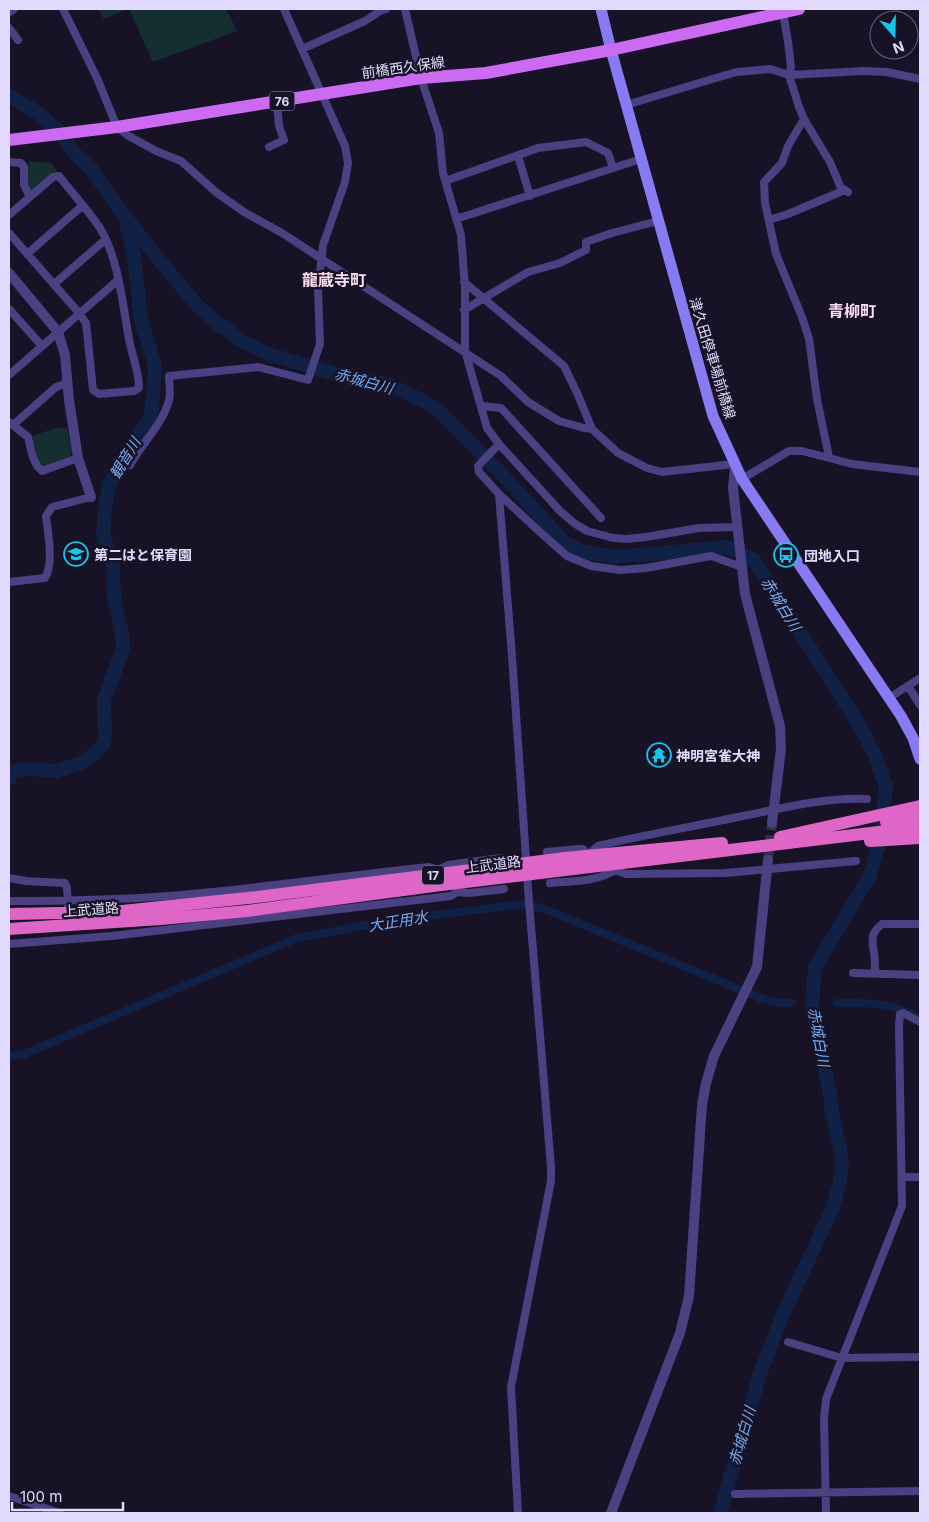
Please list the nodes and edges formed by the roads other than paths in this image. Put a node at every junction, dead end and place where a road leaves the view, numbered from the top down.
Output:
1 (62, 9) edge
2 (284, 9) edge
3 (386, 9) edge
4 (405, 9) edge
5 (601, 9) edge
6 (799, 9) edge
7 (783, 12) junction
8 (9, 28) edge
9 (18, 40) dead end
10 (302, 49) junction
11 (611, 50) junction
12 (789, 75) junction
13 (422, 78) junction
14 (920, 79) edge
15 (322, 94) junction
16 (277, 102) junction
17 (626, 105) junction
18 (804, 119) junction
19 (117, 127) junction
20 (9, 140) edge
21 (268, 147) dead end
22 (518, 156) junction
23 (641, 159) junction
24 (9, 162) edge
25 (612, 168) junction
26 (445, 182) junction
27 (530, 196) junction
28 (30, 197) junction
29 (82, 206) junction
30 (9, 215) edge
31 (456, 219) junction
32 (769, 220) junction
33 (658, 221) junction
34 (9, 233) edge
35 (106, 240) junction
36 (27, 254) junction
37 (322, 260) junction
38 (9, 273) edge
39 (118, 280) junction
40 (464, 282) junction
41 (54, 284) junction
42 (483, 297) junction
43 (9, 309) edge
44 (464, 310) junction
45 (79, 314) junction
46 (16, 317) junction
47 (9, 323) edge
48 (58, 332) junction
49 (42, 346) junction
50 (465, 351) junction
51 (9, 375) edge
52 (67, 383) junction
53 (482, 406) junction
54 (11, 423) edge
55 (592, 428) junction
56 (499, 446) junction
57 (829, 457) junction
58 (78, 458) junction
59 (130, 465) dead end
60 (735, 465) junction
61 (920, 472) edge
62 (742, 479) junction
63 (499, 494) junction
64 (91, 497) joint
65 (601, 518) dead end
66 (738, 530) junction
67 (742, 567) junction
68 (9, 582) edge
69 (920, 678) edge
70 (908, 686) junction
71 (889, 698) junction
72 (920, 705) edge
73 (920, 759) edge
74 (867, 800) dead end
75 (920, 806) edge
76 (773, 810) junction
77 (920, 817) edge
78 (772, 823) tunnel mouth
79 (920, 827) edge
80 (856, 831) junction
81 (920, 838) edge
82 (547, 852) dead end
83 (500, 858) dead end
84 (590, 861) junction
85 (856, 861) dead end
86 (768, 865) junction
87 (612, 867) junction
88 (526, 869) junction
89 (439, 876) junction
90 (9, 878) edge
91 (550, 883) dead end
92 (457, 888) junction
93 (504, 889) dead end
94 (9, 901) edge
95 (68, 901) junction
96 (69, 910) dead end
97 (9, 914) edge
98 (920, 924) edge
99 (9, 928) edge
100 (9, 944) edge
101 (853, 973) dead end
102 (875, 974) junction
103 (920, 975) edge
104 (920, 1022) edge
105 (902, 1177) junction
106 (920, 1177) edge
107 (788, 1342) dead end
108 (920, 1357) edge
109 (842, 1358) junction
110 (920, 1491) edge
111 (735, 1494) dead end
112 (825, 1494) junction
113 (9, 1496) edge
114 (60, 1513) edge
115 (518, 1513) edge
116 (611, 1513) edge
117 (826, 1513) edge

1 - 19 street
2 - 10 street
3 - 10 street
4 - 13 street
5 - 11 main road, 津久田停車場前橋線
6 - 7 main road, 前橋西久保線 / 76
7 - 11 main road, 前橋西久保線 / 76
7 - 12 street
8 - 9 street
10 - 15 street
11 - 13 main road, 前橋西久保線 / 76
11 - 17 main road, 津久田停車場前橋線
12 - 14 street
12 - 17 street
12 - 18 street
13 - 15 main road, 前橋西久保線 / 76
13 - 26 street
15 - 16 main road, 前橋西久保線 / 76
15 - 37 street
16 - 19 main road, 前橋西久保線 / 76
16 - 21 street
17 - 23 main road, 津久田停車場前橋線
18 - 32 street
18 - 32 street
19 - 20 main road, 前橋西久保線 / 76
19 - 37 street
22 - 25 street
22 - 26 street
22 - 27 street
23 - 25 street
23 - 33 main road, 津久田停車場前橋線
24 - 28 street
25 - 27 street
26 - 31 street
27 - 31 street
28 - 29 street
28 - 30 street
29 - 35 street
29 - 36 street
31 - 40 street
32 - 57 street
33 - 42 street
33 - 60 main road, 津久田停車場前橋線
34 - 36 street
35 - 39 street
35 - 41 street
36 - 41 street
37 - 50 street
37 - 59 street
38 - 48 street
39 - 45 street
39 - 45 street
40 - 42 street
40 - 44 street
41 - 45 street
42 - 44 street
42 - 55 street
43 - 46 street
44 - 50 street
45 - 48 street
46 - 47 street
46 - 49 street
48 - 49 street
48 - 52 street
49 - 51 street
50 - 53 street
50 - 55 street
52 - 54 street
52 - 58 street
53 - 56 street
53 - 65 street
54 - 58 street
55 - 60 street
56 - 63 street
56 - 66 street
57 - 61 street
57 - 62 street
58 - 64 street
60 - 62 main road, 津久田停車場前橋線
60 - 66 street
62 - 71 main road, 津久田停車場前橋線
63 - 67 street
63 - 88 street
64 - 68 street
66 - 67 street
67 - 76 street
69 - 70 street
70 - 71 street
70 - 72 street
71 - 73 main road, 津久田停車場前橋線
74 - 76 street
75 - 80 highway, 17
76 - 78 street
76 - 84 street
77 - 80 highway, 上武道路 / 17
79 - 80 highway, 上武道路 / 17
80 - 81 highway, 17
80 - 84 highway, 上武道路 / 17
80 - 87 highway, 上武道路 / 17
82 - 84 street
83 - 89 street
84 - 87 highway, 上武道路 / 17
84 - 88 highway, 上武道路 / 17
85 - 86 street
86 - 87 street
86 - 116 street
87 - 91 street
88 - 89 highway, 上武道路 / 17
88 - 92 highway, 上武道路 / 17
88 - 115 street
89 - 92 highway, 上武道路 / 17
89 - 95 street
89 - 97 highway, 上武道路 / 17
89 - 99 highway, 上武道路 / 17
90 - 95 street
92 - 93 street
92 - 100 street
94 - 95 street
95 - 96 street
98 - 102 street
101 - 102 street
102 - 103 street
104 - 105 street
105 - 106 street
105 - 109 street
107 - 109 street
108 - 109 street
109 - 112 street
110 - 112 street
111 - 112 street
112 - 117 street
113 - 114 street

